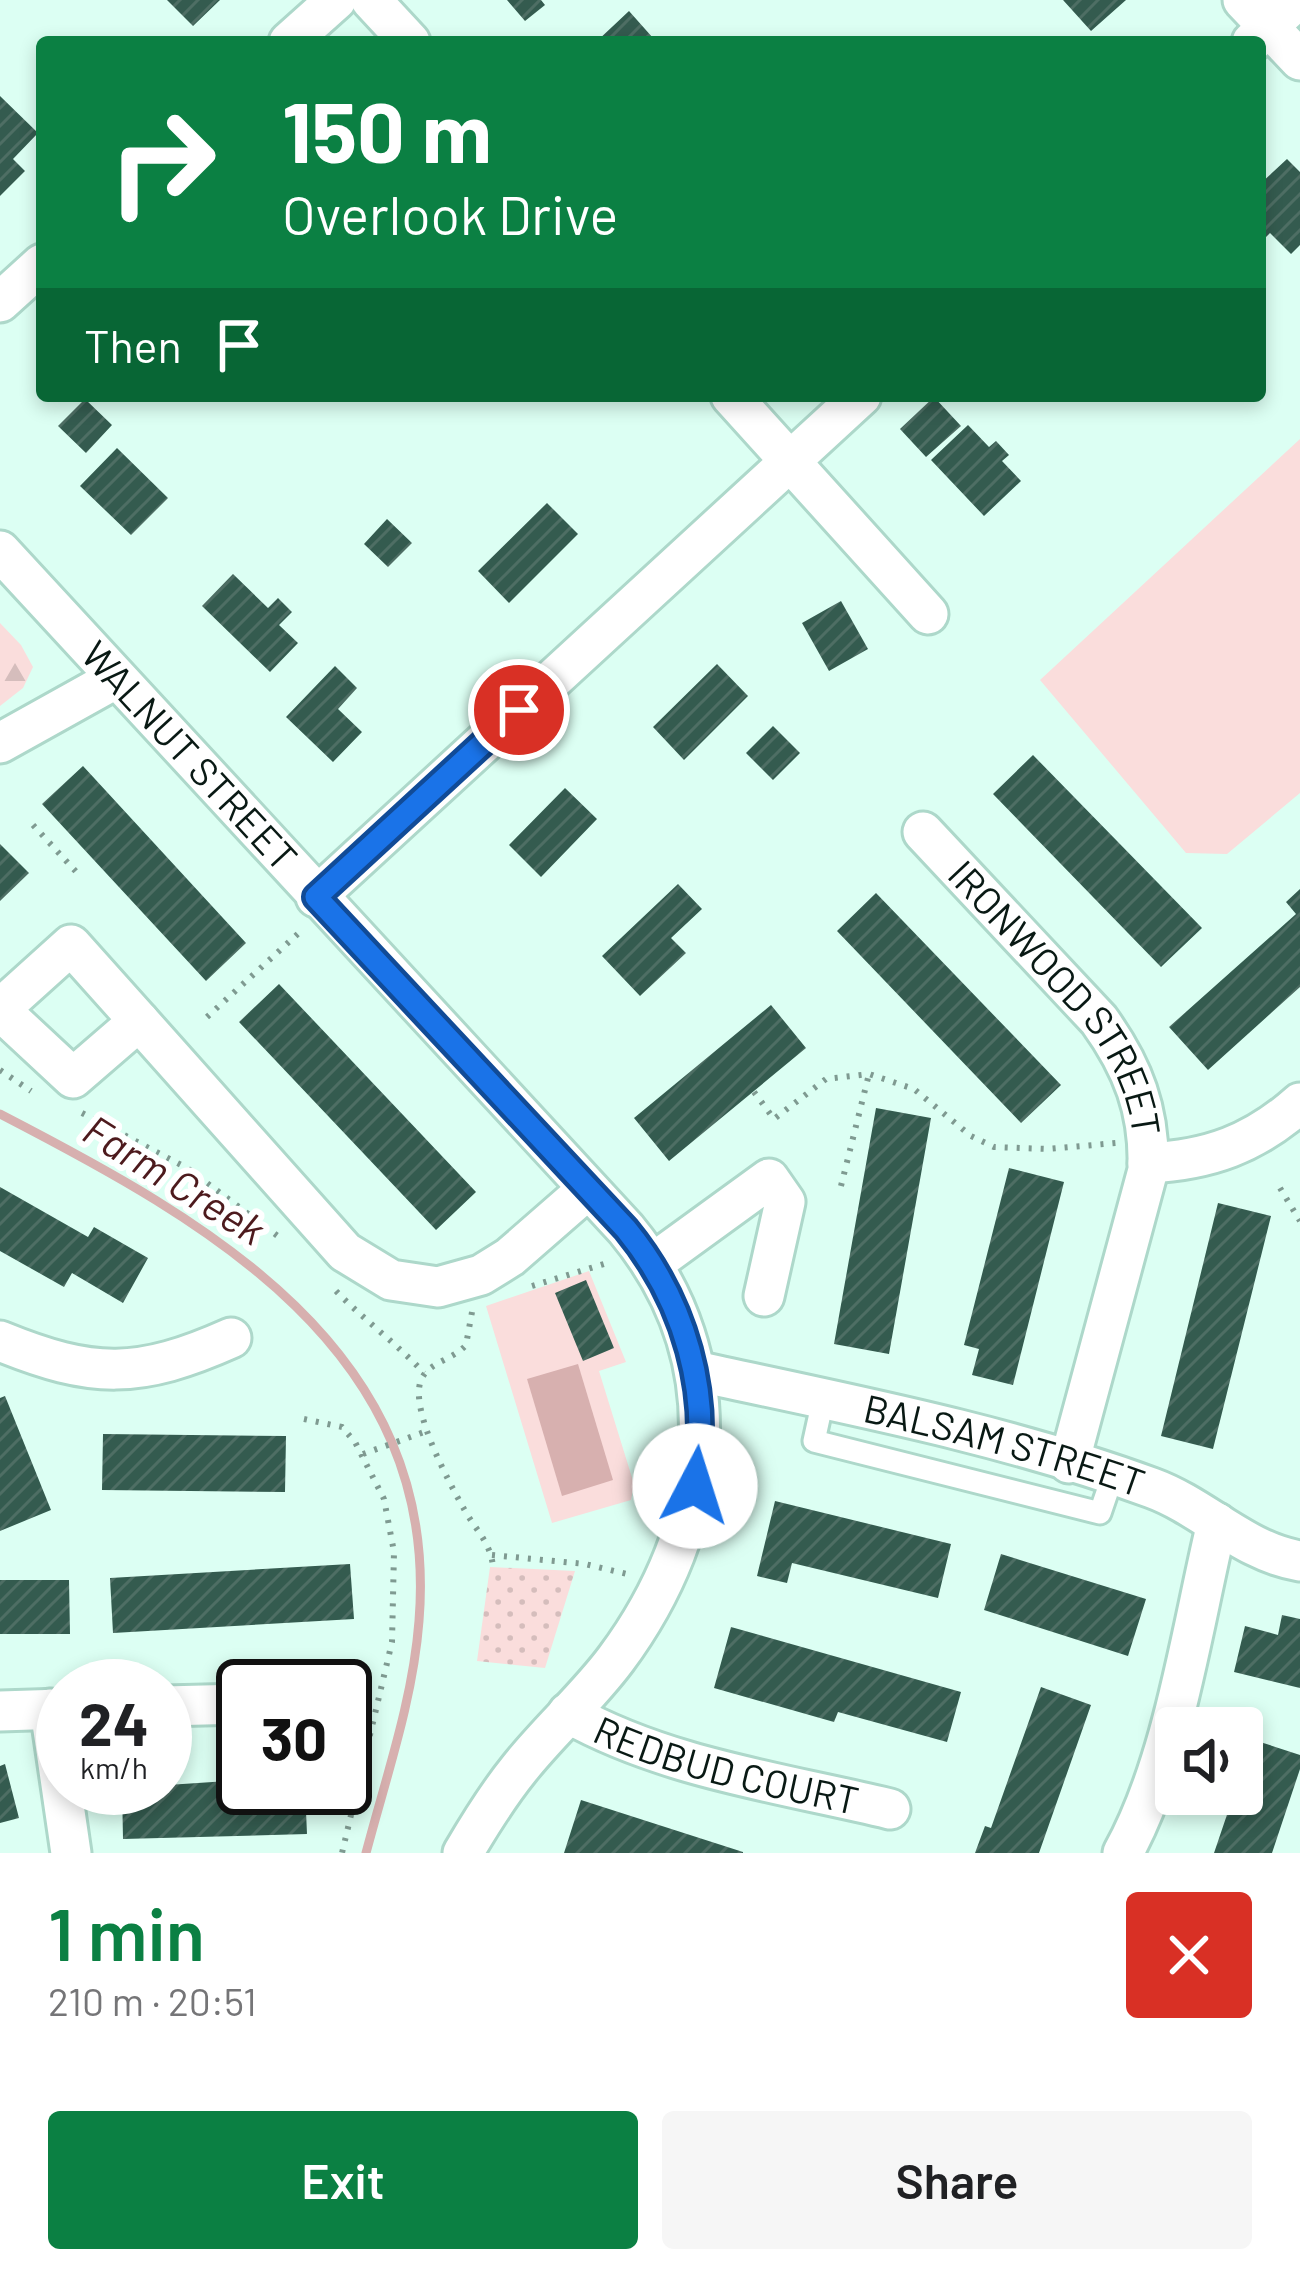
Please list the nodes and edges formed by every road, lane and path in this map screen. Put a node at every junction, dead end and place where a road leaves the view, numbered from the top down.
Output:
1 (336, 0) edge
2 (371, 0) edge
3 (1298, 0) edge
4 (1254, 23) edge
5 (296, 36) edge
6 (404, 36) edge
7 (1300, 60) edge
8 (36, 269) edge
9 (0, 302) edge
10 (735, 402) edge
11 (854, 402) edge
12 (789, 461) junction
13 (0, 551) edge
14 (928, 614) dead end
15 (115, 679) junction
16 (0, 743) edge
17 (33, 825) dead end
18 (923, 832) dead end
19 (80, 875) dead end
20 (310, 912) junction
21 (0, 1010) edge
22 (208, 1017) dead end
23 (139, 1021) junction
24 (0, 1070) edge
25 (869, 1074) junction
26 (754, 1092) dead end
27 (48, 1099) dead end
28 (1300, 1103) edge
29 (77, 1112) dead end
30 (1137, 1152) junction
31 (841, 1186) dead end
32 (1280, 1188) dead end
33 (588, 1189) junction
34 (1300, 1221) edge
35 (298, 1253) dead end
36 (607, 1262) dead end
37 (652, 1264) junction
38 (334, 1288) dead end
39 (523, 1288) dead end
40 (764, 1296) dead end
41 (478, 1304) dead end
42 (231, 1338) dead end
43 (0, 1341) edge
44 (695, 1371) junction
45 (424, 1373) junction
46 (824, 1400) junction
47 (304, 1419) dead end
48 (428, 1431) junction
49 (364, 1453) junction
50 (1070, 1462) junction
51 (1113, 1474) junction
52 (1217, 1523) junction
53 (492, 1555) junction
54 (1300, 1561) edge
55 (493, 1567) dead end
56 (627, 1574) dead end
57 (36, 1710) edge
58 (0, 1711) edge
59 (568, 1713) junction
60 (890, 1809) dead end
61 (67, 1815) edge
62 (71, 1853) edge
63 (342, 1853) edge
64 (464, 1853) edge
65 (1123, 1853) edge

1 - 5 street
2 - 6 street
3 - 4 street
4 - 7 street
8 - 9 street
10 - 12 street
11 - 12 street
12 - 14 street
12 - 20 street
13 - 15 street, WALNUT STREET
15 - 16 street
15 - 20 street, WALNUT STREET
17 - 19 path
18 - 30 street, IRONWOOD STREET
20 - 22 path
20 - 33 street, WALNUT STREET
21 - 23 street
21 - 23 street
23 - 33 street
24 - 27 path
25 - 26 path
25 - 30 path
25 - 31 path
28 - 30 street
29 - 35 path
30 - 50 street, IRONWOOD STREET
32 - 34 path
33 - 37 street, WALNUT STREET
36 - 39 path
37 - 40 street
37 - 44 street, WALNUT STREET
38 - 45 path
41 - 45 path
42 - 43 street
44 - 46 street, BALSAM STREET
44 - 59 street, WALNUT STREET
45 - 48 path
46 - 50 street, BALSAM STREET
46 - 51 lane
47 - 49 path
48 - 49 path
48 - 53 path
49 - 63 path
50 - 51 street, BALSAM STREET
51 - 52 street, BALSAM STREET
52 - 54 street, BALSAM STREET
52 - 65 street
53 - 55 path
53 - 56 path
57 - 58 street
59 - 60 street, REDBUD COURT
59 - 64 street, WALNUT STREET
61 - 62 street

